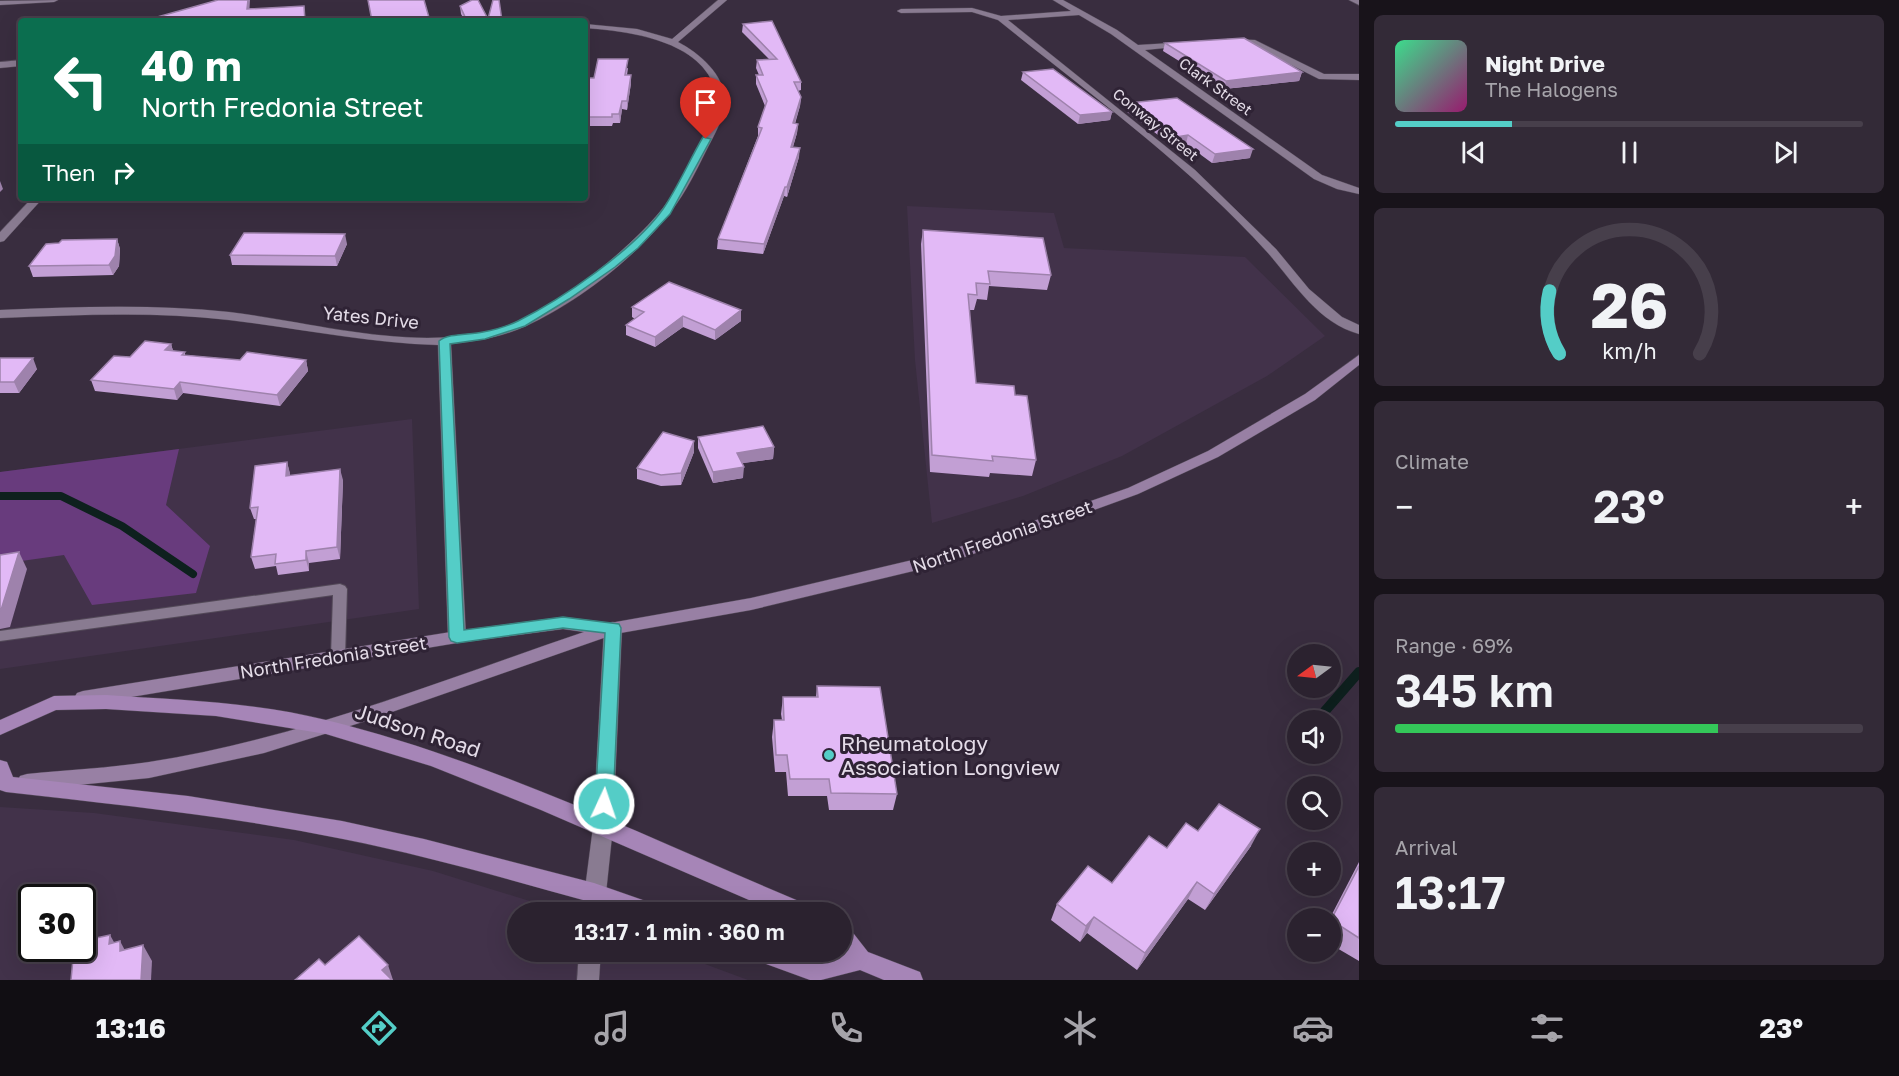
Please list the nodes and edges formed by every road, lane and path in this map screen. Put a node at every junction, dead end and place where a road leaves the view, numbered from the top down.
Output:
1 (35, 0) edge
2 (54, 0) edge
3 (723, 0) edge
4 (1057, 0) edge
5 (1353, 0) edge
6 (0, 3) edge
7 (1359, 3) edge
8 (900, 11) dead end
9 (1079, 13) junction
10 (1001, 18) junction
11 (588, 26) edge
12 (1220, 41) edge
13 (673, 42) junction
14 (1197, 43) edge
15 (1137, 48) junction
16 (18, 63) edge
17 (0, 65) edge
18 (1359, 77) edge
19 (1359, 191) edge
20 (35, 201) edge
21 (0, 239) edge
22 (0, 314) edge
23 (1359, 330) edge
24 (444, 341) junction
25 (1359, 359) edge
26 (613, 628) junction
27 (0, 636) edge
28 (457, 637) junction
29 (338, 656) junction
30 (54, 703) junction
31 (326, 727) junction
32 (0, 728) edge
33 (3, 776) edge
34 (603, 826) junction
35 (594, 902) edge
36 (777, 902) edge
37 (852, 949) edge
38 (860, 960) junction
39 (589, 962) edge
40 (789, 962) edge
41 (852, 962) edge
42 (852, 962) edge
43 (588, 980) edge
44 (912, 980) edge

1 - 2 street
1 - 6 street
3 - 13 street
4 - 9 street, Clark Street
5 - 7 street
8 - 10 street, Conway Street
9 - 10 street
9 - 15 street, Clark Street
10 - 23 street, Conway Street
11 - 13 street, Yates Drive
12 - 18 street
13 - 24 street, Yates Drive
14 - 15 street
15 - 19 street, Clark Street
16 - 17 street
20 - 21 street
22 - 24 street, Yates Drive
24 - 28 street
25 - 26 street, North Fredonia Street
26 - 28 street, North Fredonia Street
26 - 31 street, North Fredonia Street
26 - 34 street
27 - 29 lane
28 - 29 street, North Fredonia Street
29 - 30 street, North Fredonia Street
30 - 31 main road, Judson Road
30 - 32 main road, Judson Road
31 - 33 street, North Fredonia Street
31 - 34 main road, Judson Road
33 - 35 main road
34 - 35 street
34 - 36 main road, Judson Road
37 - 38 main road
38 - 42 main road
38 - 44 main road
39 - 43 street
40 - 41 main road

